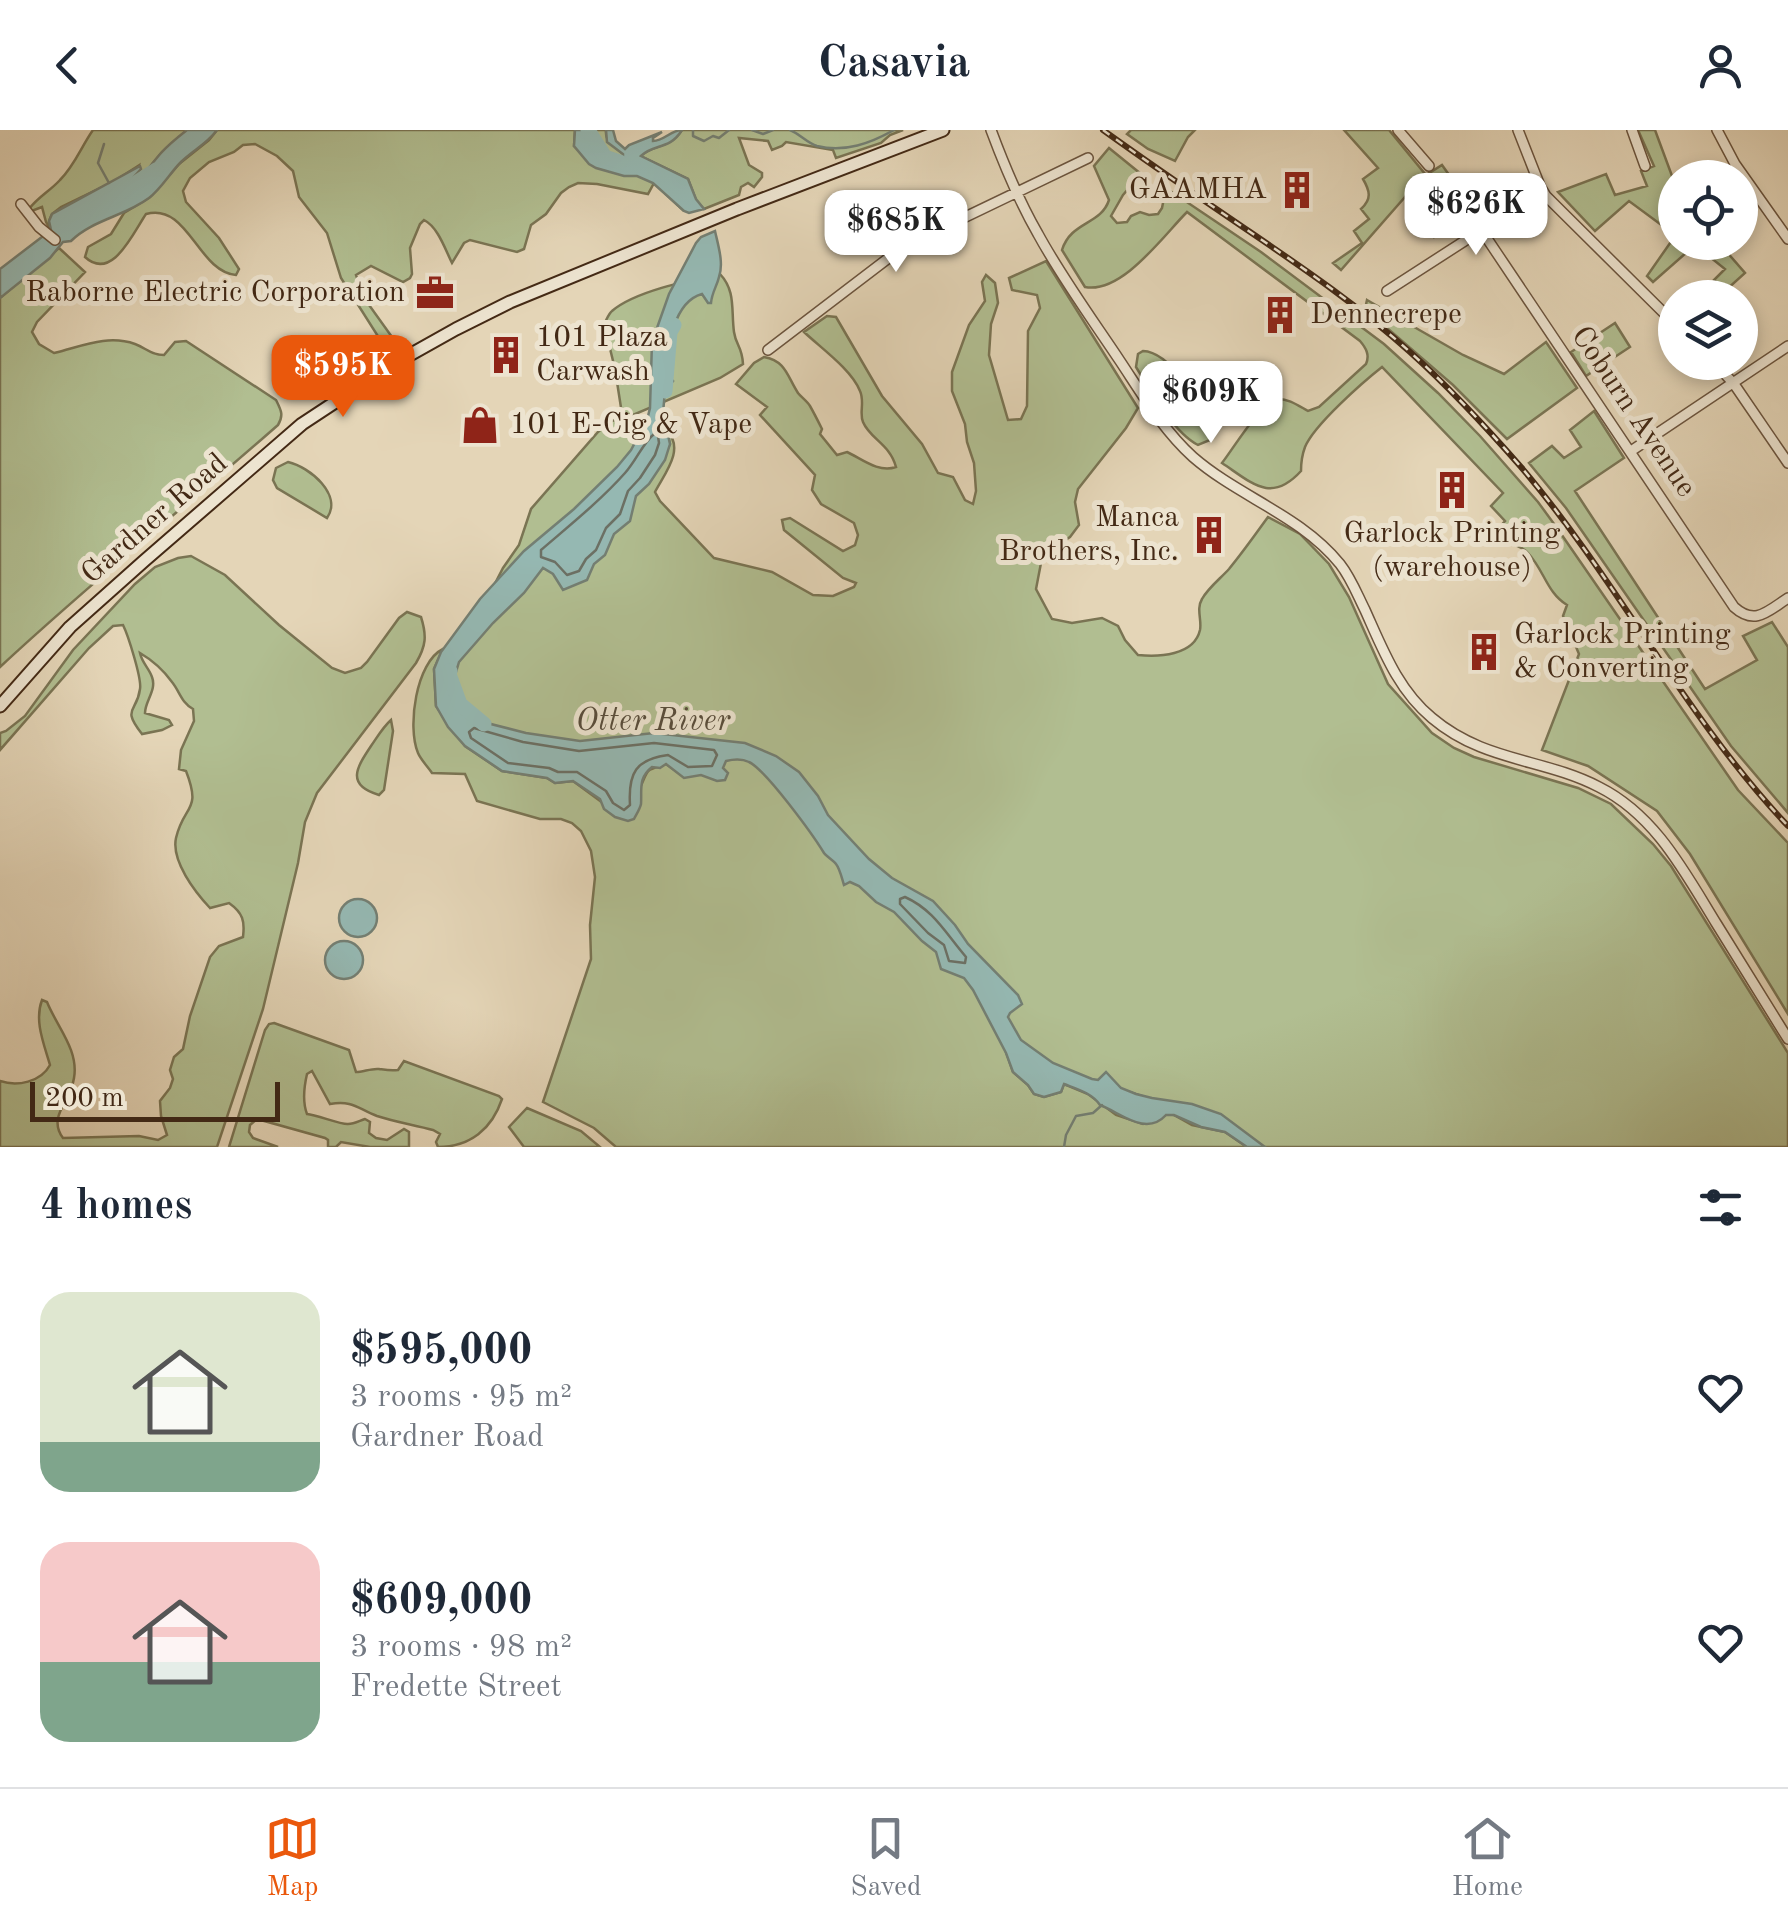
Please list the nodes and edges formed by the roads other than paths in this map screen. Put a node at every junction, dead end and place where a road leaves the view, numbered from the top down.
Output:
1 (943, 130) edge
2 (991, 130) edge
3 (1398, 130) edge
4 (1518, 130) edge
5 (1632, 130) edge
6 (1718, 130) edge
7 (1088, 158) dead end
8 (1429, 166) dead end
9 (1646, 166) dead end
10 (1017, 191) junction
11 (1542, 191) junction
12 (21, 204) dead end
13 (1482, 231) junction
14 (1788, 239) edge
15 (55, 240) dead end
16 (1387, 291) dead end
17 (1658, 307) edge
18 (1788, 346) edge
19 (768, 350) dead end
20 (1730, 380) edge
21 (1734, 384) junction
22 (1631, 451) junction
23 (1788, 463) edge
24 (1788, 598) edge
25 (0, 706) edge
26 (1788, 1039) edge

1 - 25 main road, Gardner Road
2 - 10 street
3 - 8 street
4 - 11 street
5 - 9 street
6 - 14 street
7 - 10 street
10 - 19 street
10 - 26 street
11 - 13 street
11 - 17 street
12 - 15 street
13 - 16 street
13 - 22 street, Coburn Avenue
18 - 21 street
20 - 21 street
21 - 22 street
21 - 23 street
22 - 24 street, Coburn Avenue

